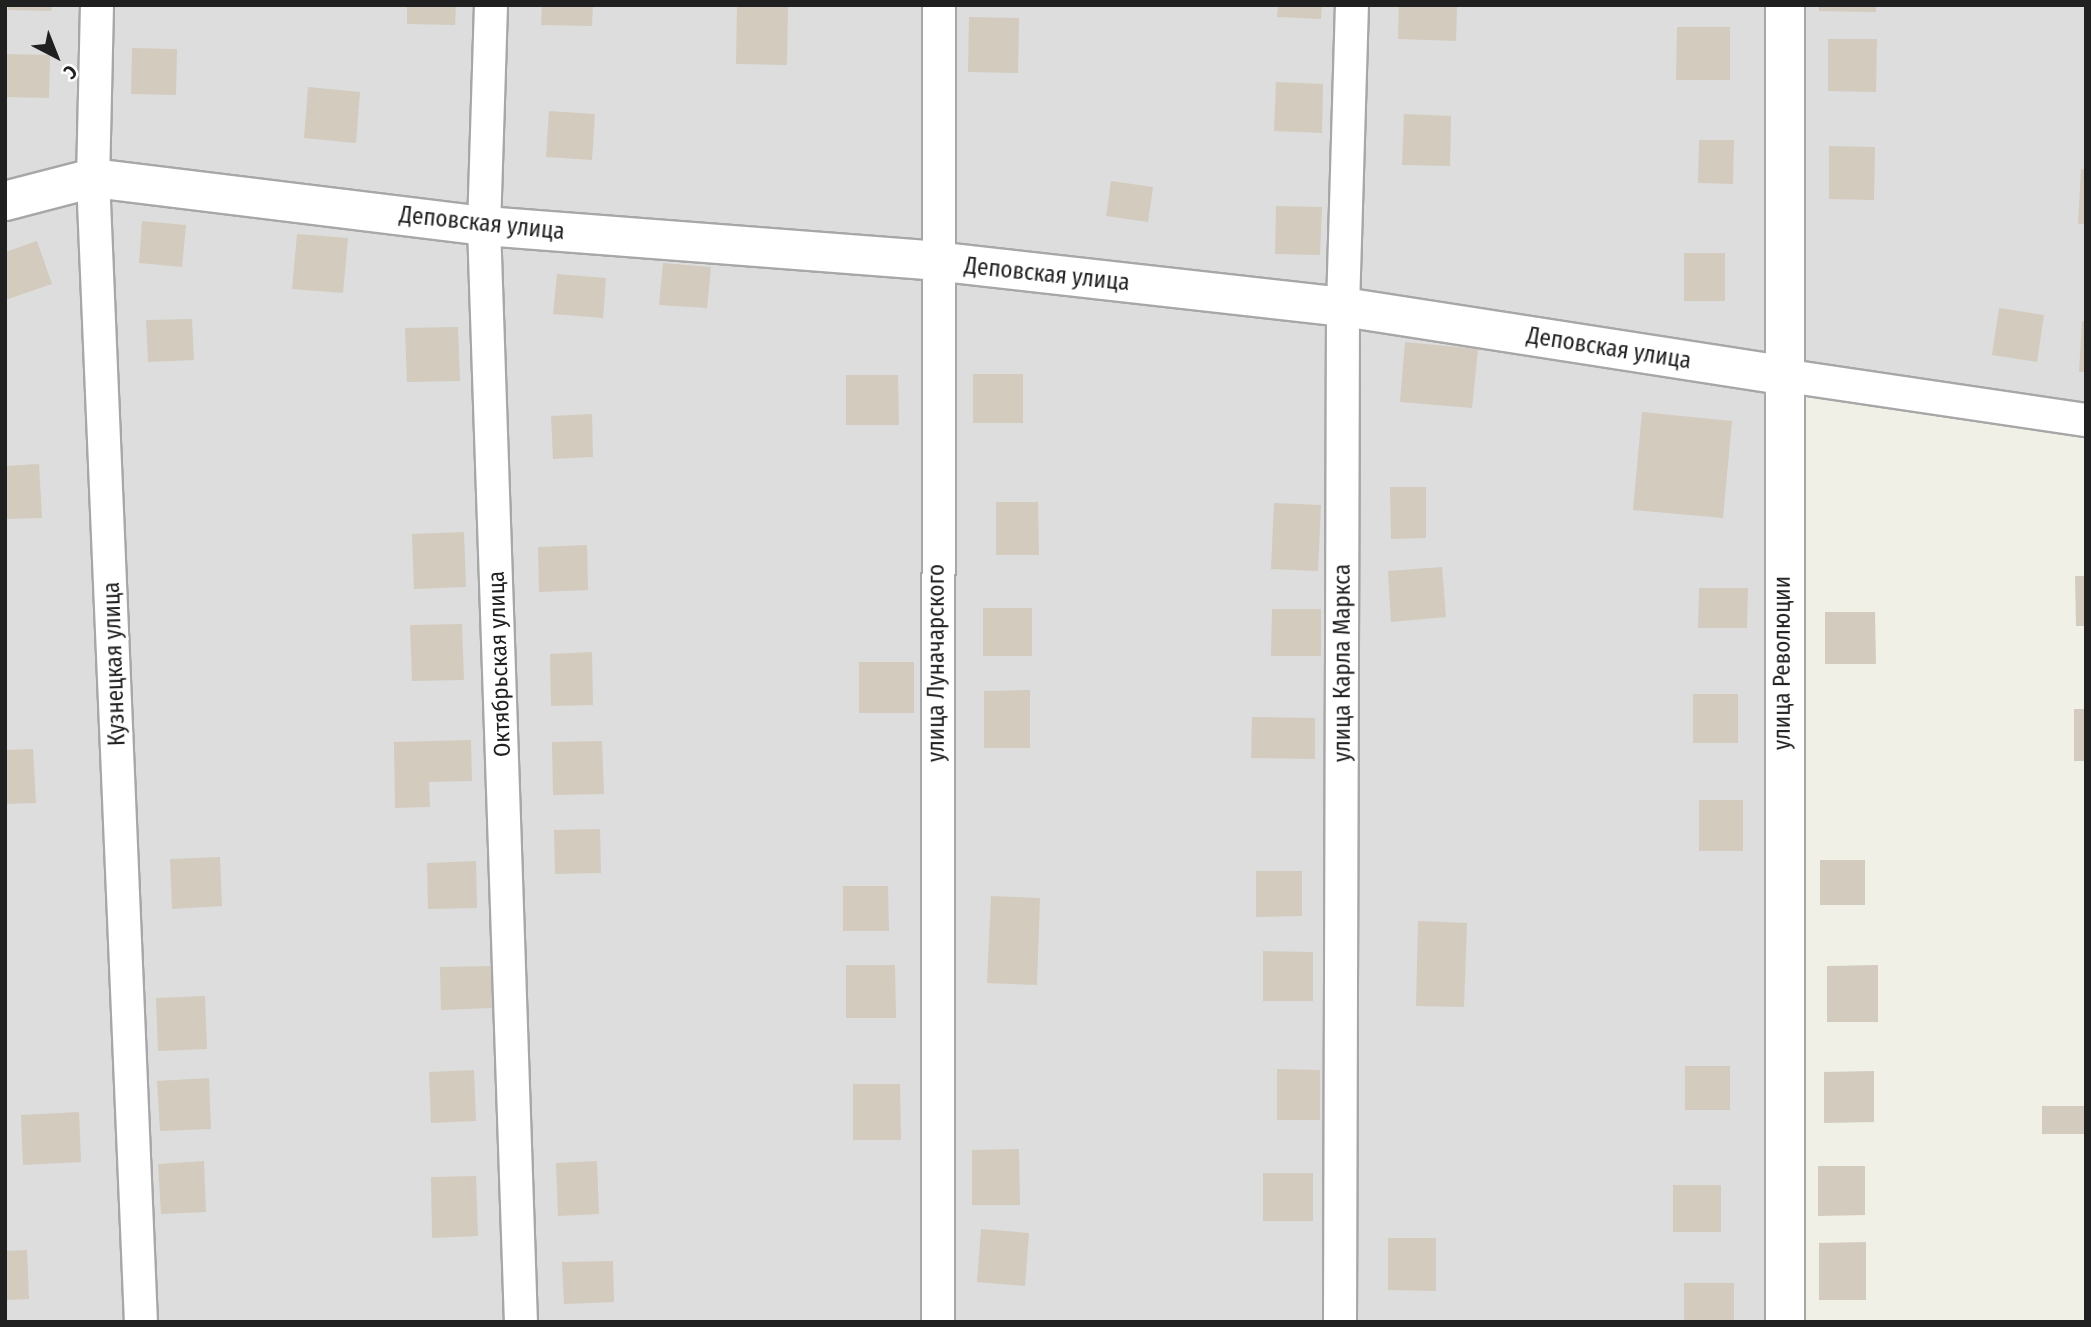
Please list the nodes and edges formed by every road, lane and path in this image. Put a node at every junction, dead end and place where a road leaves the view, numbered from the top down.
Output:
1 (97, 5) edge
2 (491, 5) edge
3 (939, 5) edge
4 (1352, 5) edge
5 (1785, 5) edge
6 (93, 178) junction
7 (5, 201) edge
8 (484, 226) junction
9 (934, 261) junction
10 (1343, 307) junction
11 (1781, 375) junction
12 (2086, 420) edge
13 (141, 1322) edge
14 (521, 1322) edge
15 (938, 1322) edge
16 (1340, 1322) edge
17 (1785, 1322) edge

1 - 6 street, Кузнецкая улица
2 - 8 street, Октябрьская улица
3 - 9 street, улица Луначарского
4 - 10 street, улица Карла Маркса
5 - 11 street, улица Революции
6 - 7 street, Деповская улица
6 - 8 street, Деповская улица
6 - 13 street, Кузнецкая улица
8 - 9 street, Деповская улица
8 - 14 street, Октябрьская улица
9 - 10 street, Деповская улица
9 - 15 street, улица Луначарского
10 - 11 street, Деповская улица
10 - 16 street, улица Карла Маркса
11 - 12 street, Деповская улица
11 - 17 street, улица Революции

